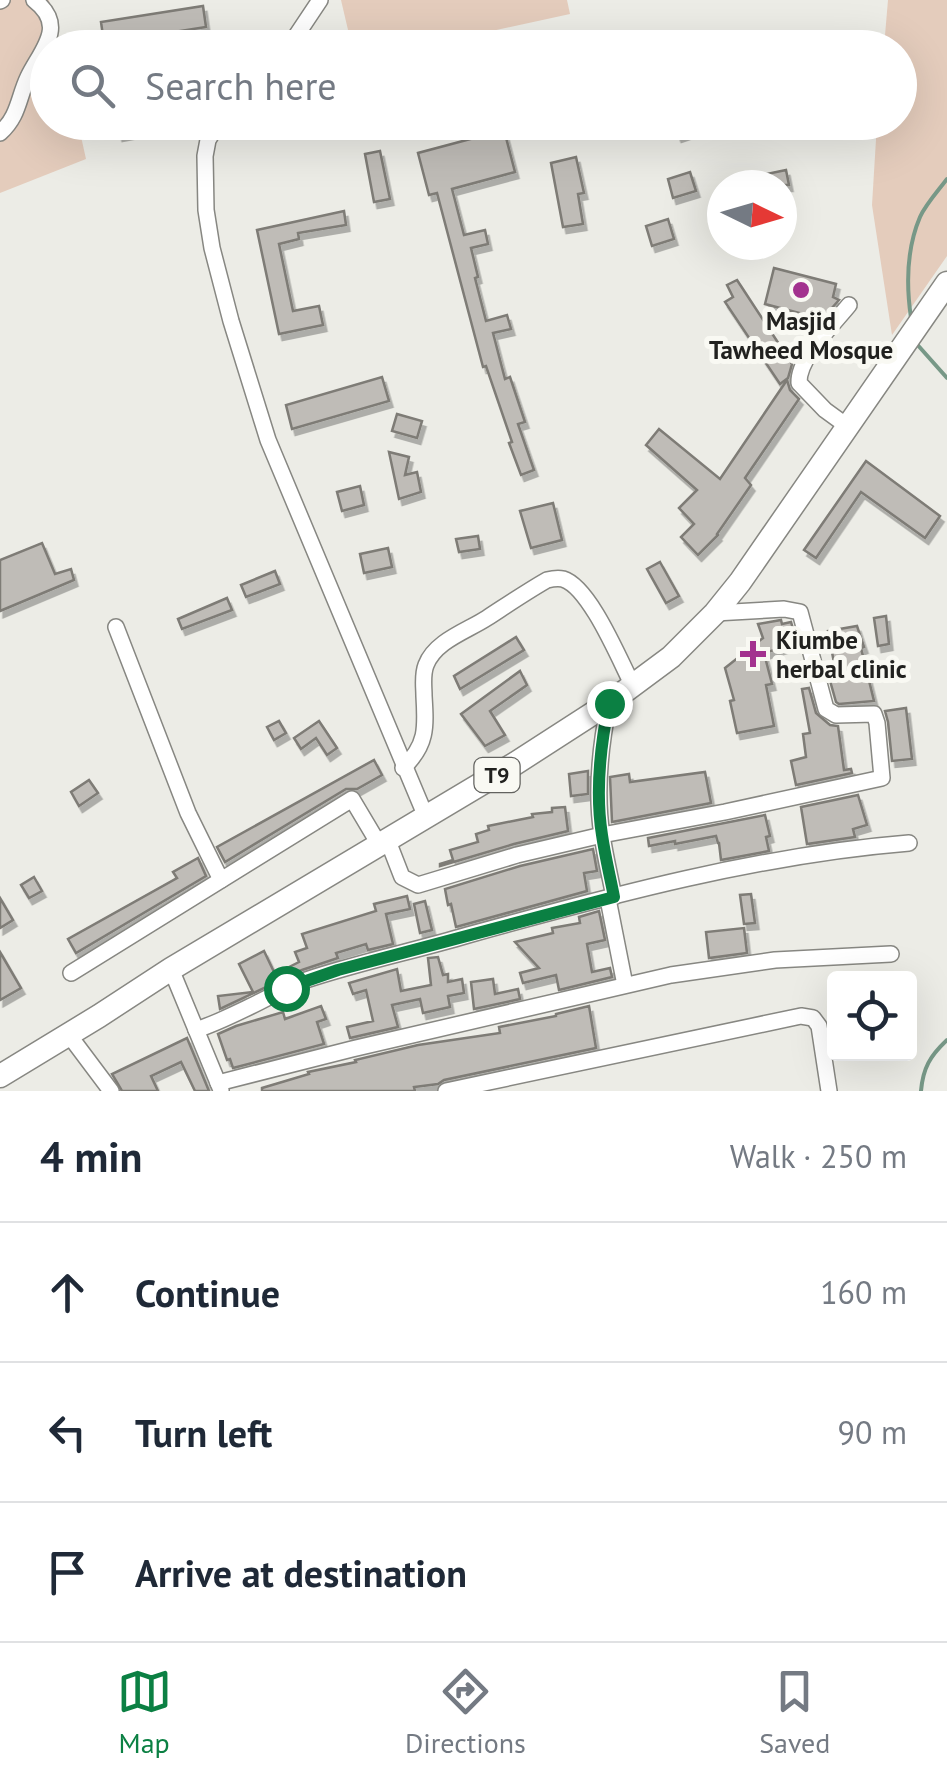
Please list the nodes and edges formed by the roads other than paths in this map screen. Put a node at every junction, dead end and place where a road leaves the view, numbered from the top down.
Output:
1 (34, 0) edge
2 (320, 0) edge
3 (49, 30) edge
4 (300, 30) edge
5 (30, 73) edge
6 (0, 132) edge
7 (208, 140) edge
8 (947, 282) edge
9 (850, 305) dead end
10 (847, 426) junction
11 (715, 613) junction
12 (116, 627) dead end
13 (633, 686) junction
14 (609, 703) junction
15 (403, 768) junction
16 (426, 817) junction
17 (602, 835) junction
18 (384, 843) junction
19 (909, 843) dead end
20 (221, 880) junction
21 (611, 898) junction
22 (891, 954) dead end
23 (170, 969) junction
24 (71, 973) dead end
25 (624, 985) junction
26 (196, 1030) junction
27 (68, 1035) junction
28 (0, 1076) edge
29 (220, 1087) edge
30 (111, 1091) edge
31 (446, 1091) edge
32 (830, 1091) edge

1 - 3 street
2 - 4 street
5 - 6 street
7 - 15 street
8 - 10 highway, T9
9 - 10 street
10 - 11 highway, T9
11 - 13 highway, T9
11 - 17 street
12 - 20 street
13 - 14 highway, T9
13 - 15 street
14 - 16 highway, T9
14 - 17 street
15 - 16 street
16 - 18 highway, T9
17 - 18 street
17 - 21 street
18 - 20 street
18 - 23 highway, T9
19 - 21 street
20 - 24 street
21 - 25 street
21 - 26 street
22 - 25 street
23 - 26 street
23 - 27 highway, T9
25 - 29 street
26 - 29 street
27 - 28 highway, T9
27 - 30 street
31 - 32 street

